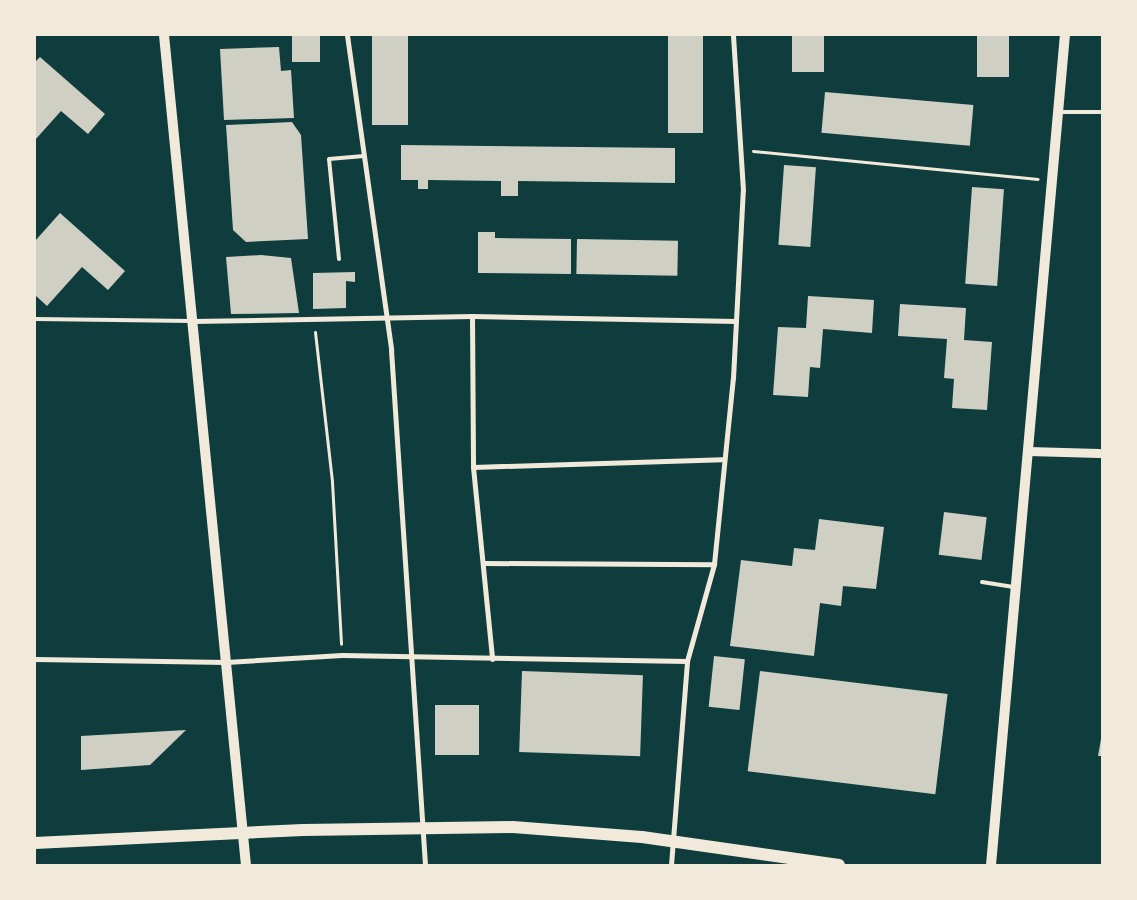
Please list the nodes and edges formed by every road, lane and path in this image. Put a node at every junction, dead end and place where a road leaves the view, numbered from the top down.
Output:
1 (164, 35) edge
2 (347, 35) edge
3 (733, 35) edge
4 (1065, 35) edge
5 (1057, 112) junction
6 (1102, 112) edge
7 (740, 150) junction
8 (364, 156) junction
9 (1051, 181) junction
10 (339, 259) dead end
11 (472, 316) junction
12 (35, 319) edge
13 (387, 319) junction
14 (314, 320) junction
15 (192, 321) junction
16 (736, 321) junction
17 (1028, 451) junction
18 (1099, 452) dead end
19 (722, 459) junction
20 (473, 467) junction
21 (485, 563) junction
22 (714, 564) junction
23 (982, 582) dead end
24 (1016, 588) junction
25 (342, 655) junction
26 (412, 658) junction
27 (492, 659) junction
28 (35, 660) edge
29 (687, 661) junction
30 (226, 662) junction
31 (423, 829) junction
32 (243, 833) junction
33 (35, 842) edge
34 (671, 842) junction
35 (246, 865) edge
36 (425, 865) edge
37 (671, 865) edge
38 (839, 865) edge
39 (990, 865) edge

1 - 15 main road
2 - 8 street
3 - 7 street
4 - 5 main road
5 - 6 lane
5 - 9 main road
7 - 9 path
7 - 16 street
8 - 10 lane
8 - 13 street
9 - 17 main road
11 - 13 street
11 - 16 street
11 - 20 street
12 - 15 lane
13 - 14 street
13 - 26 street
14 - 15 street
14 - 25 path
15 - 30 main road
16 - 19 street
17 - 18 street
17 - 24 main road
19 - 20 street
19 - 22 street
20 - 21 street
21 - 22 street
21 - 27 street
22 - 29 street
23 - 24 lane
24 - 39 main road
25 - 26 street
25 - 30 street
26 - 27 street
26 - 31 street
27 - 29 street
28 - 30 street
29 - 34 street
30 - 32 main road
31 - 32 main road
31 - 34 main road
31 - 36 street
32 - 33 main road
32 - 35 main road
34 - 37 street
34 - 38 main road

